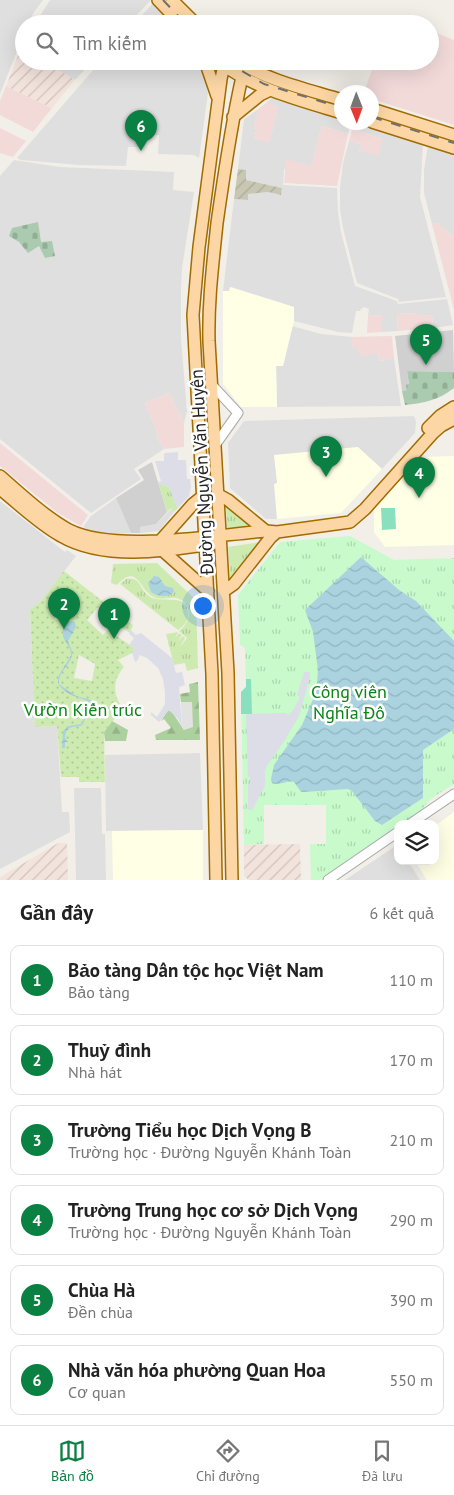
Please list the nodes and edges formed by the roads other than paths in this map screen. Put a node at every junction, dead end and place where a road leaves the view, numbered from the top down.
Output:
1 (158, 0) edge
2 (172, 0) edge
3 (172, 15) edge
4 (187, 15) edge
5 (208, 70) edge
6 (221, 70) edge
7 (232, 70) edge
8 (253, 70) edge
9 (242, 77) junction
10 (270, 90) junction
11 (237, 96) junction
12 (219, 97) junction
13 (334, 97) edge
14 (334, 102) edge
15 (329, 109) junction
16 (334, 111) edge
17 (379, 111) edge
18 (233, 117) junction
19 (379, 124) edge
20 (454, 135) edge
21 (454, 148) edge
22 (212, 385) junction
23 (454, 407) edge
24 (199, 414) junction
25 (214, 414) junction
26 (454, 419) edge
27 (436, 425) junction
28 (216, 444) junction
29 (0, 476) edge
30 (0, 489) edge
31 (219, 495) junction
32 (202, 496) junction
33 (271, 533) junction
34 (221, 539) junction
35 (206, 541) junction
36 (162, 545) junction
37 (208, 591) junction
38 (224, 591) junction
39 (228, 673) junction
40 (212, 674) junction
41 (214, 737) junction
42 (229, 737) junction
43 (454, 794) edge
44 (416, 820) edge
45 (394, 835) edge
46 (216, 880) edge
47 (232, 880) edge
48 (328, 880) edge

1 - 3 main road
2 - 4 main road
5 - 12 main road
6 - 12 main road, Đường Nguyễn Văn Huyên
7 - 9 main road
8 - 13 main road
9 - 10 main road
9 - 11 main road, Đường Nguyễn Văn Huyên
10 - 15 main road
10 - 18 main road
11 - 12 main road
11 - 18 main road, Đường Nguyễn Văn Huyên
12 - 24 main road, Đường Nguyễn Văn Huyên
14 - 15 main road
15 - 16 main road
17 - 20 main road
18 - 22 main road, Đường Nguyễn Văn Huyên
19 - 21 main road
22 - 25 main road, Đường Nguyễn Văn Huyên
22 - 28 street
23 - 27 main road
24 - 25 main road
24 - 32 main road, Đường Nguyễn Văn Huyên
25 - 28 main road, Đường Nguyễn Văn Huyên
26 - 27 main road
27 - 33 main road
28 - 31 main road, Đường Nguyễn Văn Huyên
29 - 36 main road
30 - 36 main road
31 - 33 main road
31 - 34 main road, Đường Nguyễn Văn Huyên
32 - 35 main road, Đường Nguyễn Văn Huyên
32 - 36 main road
33 - 34 main road
33 - 38 main road
34 - 35 main road
34 - 38 main road, Đường Nguyễn Văn Huyên
35 - 36 main road
35 - 37 main road, Đường Nguyễn Văn Huyên
36 - 37 main road
37 - 40 main road, Đường Nguyễn Văn Huyên
38 - 39 main road, Đường Nguyễn Văn Huyên
39 - 40 main road
39 - 42 main road, Đường Nguyễn Văn Huyên
40 - 41 main road, Đường Nguyễn Văn Huyên
41 - 42 main road
41 - 46 main road, Đường Nguyễn Văn Huyên
42 - 47 main road, Đường Nguyễn Văn Huyên
43 - 44 street
45 - 48 street

